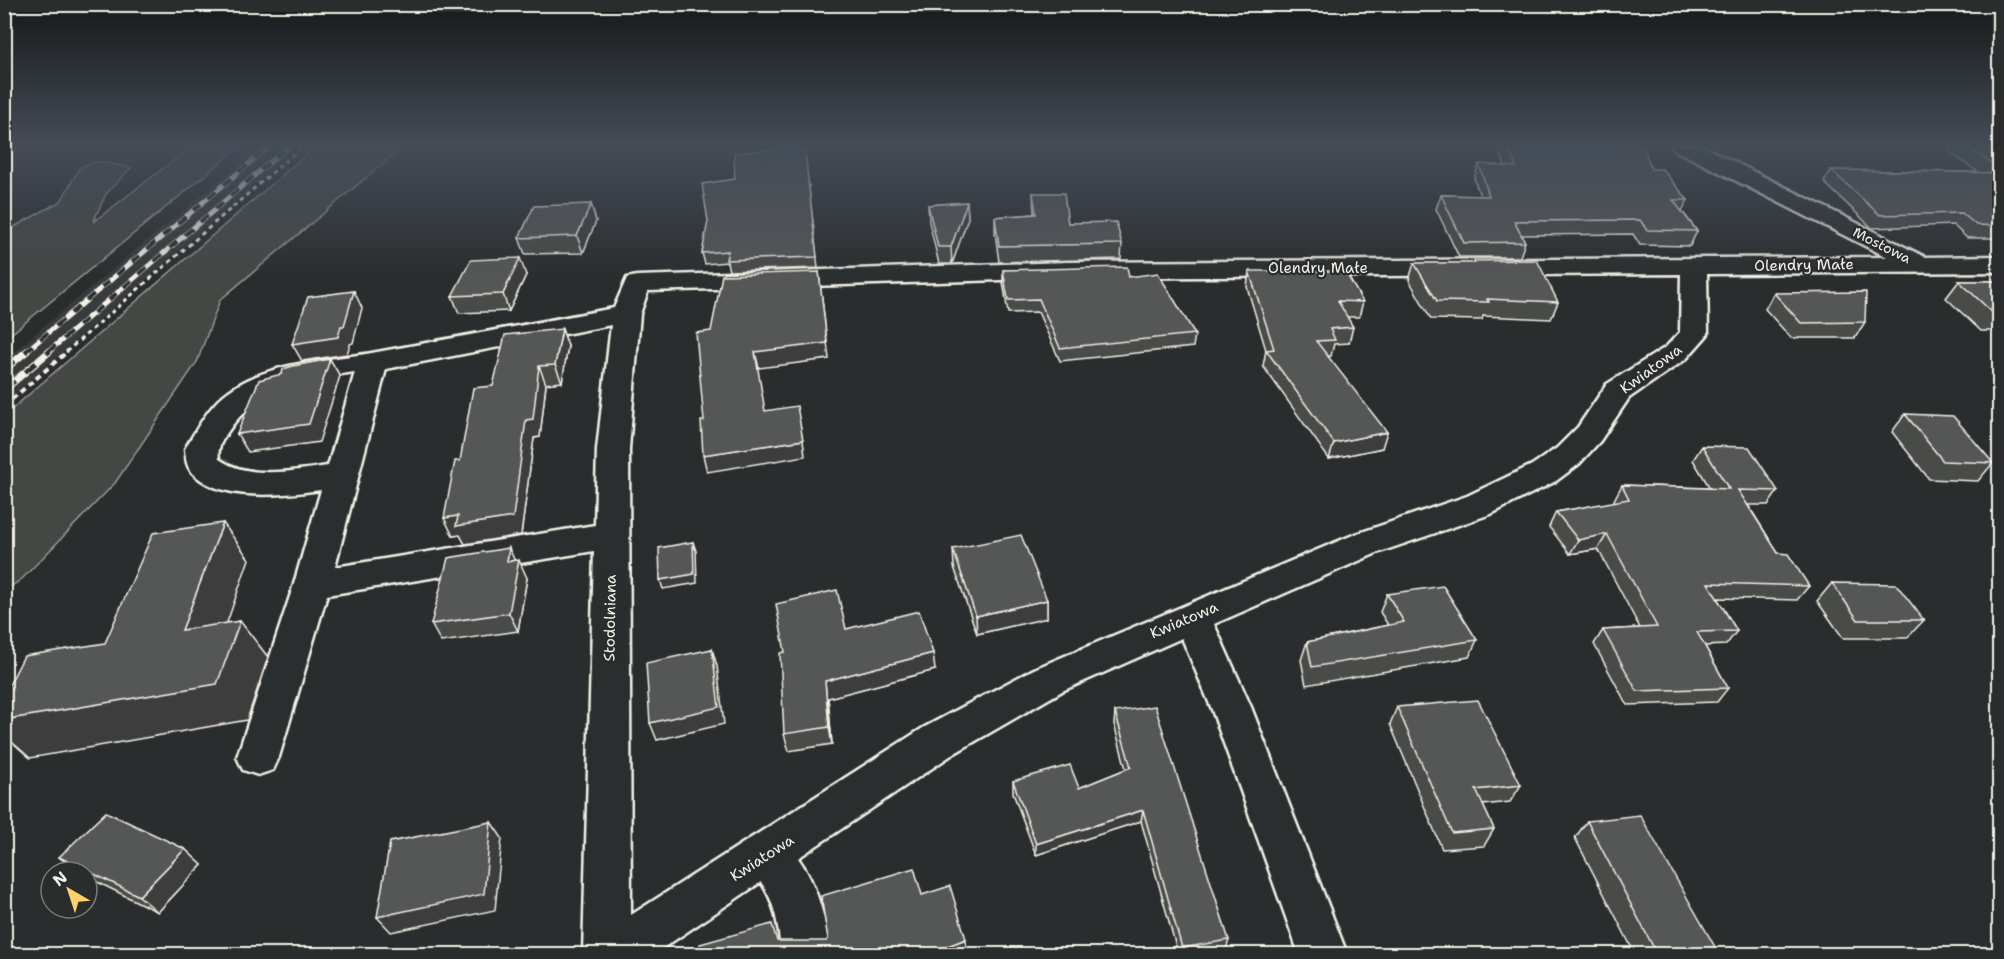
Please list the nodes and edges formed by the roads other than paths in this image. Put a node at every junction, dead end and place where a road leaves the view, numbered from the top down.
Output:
1 (1772, 190) edge
2 (1920, 264) junction
3 (2000, 264) edge
4 (1694, 267) junction
5 (631, 299) junction
6 (373, 362) junction
7 (342, 476) junction
8 (611, 535) junction
9 (312, 584) junction
10 (1192, 617) junction
11 (258, 757) dead end
12 (769, 855) junction
13 (607, 954) edge
14 (613, 954) edge
15 (806, 954) edge
16 (1323, 954) edge

1 - 2 street, Mostowa
2 - 3 street, Olendry Małe
2 - 4 street, Olendry Małe
4 - 5 street, Olendry Małe
4 - 10 street, Kwiatowa
5 - 6 street, Olendry Małe
5 - 8 street, Stodolniana
6 - 7 street
6 - 7 street, Olendry Małe
7 - 9 street
8 - 9 street
8 - 13 street, Stodolniana
9 - 11 street
10 - 12 street, Kwiatowa
10 - 16 street
12 - 14 street, Kwiatowa
12 - 15 street

